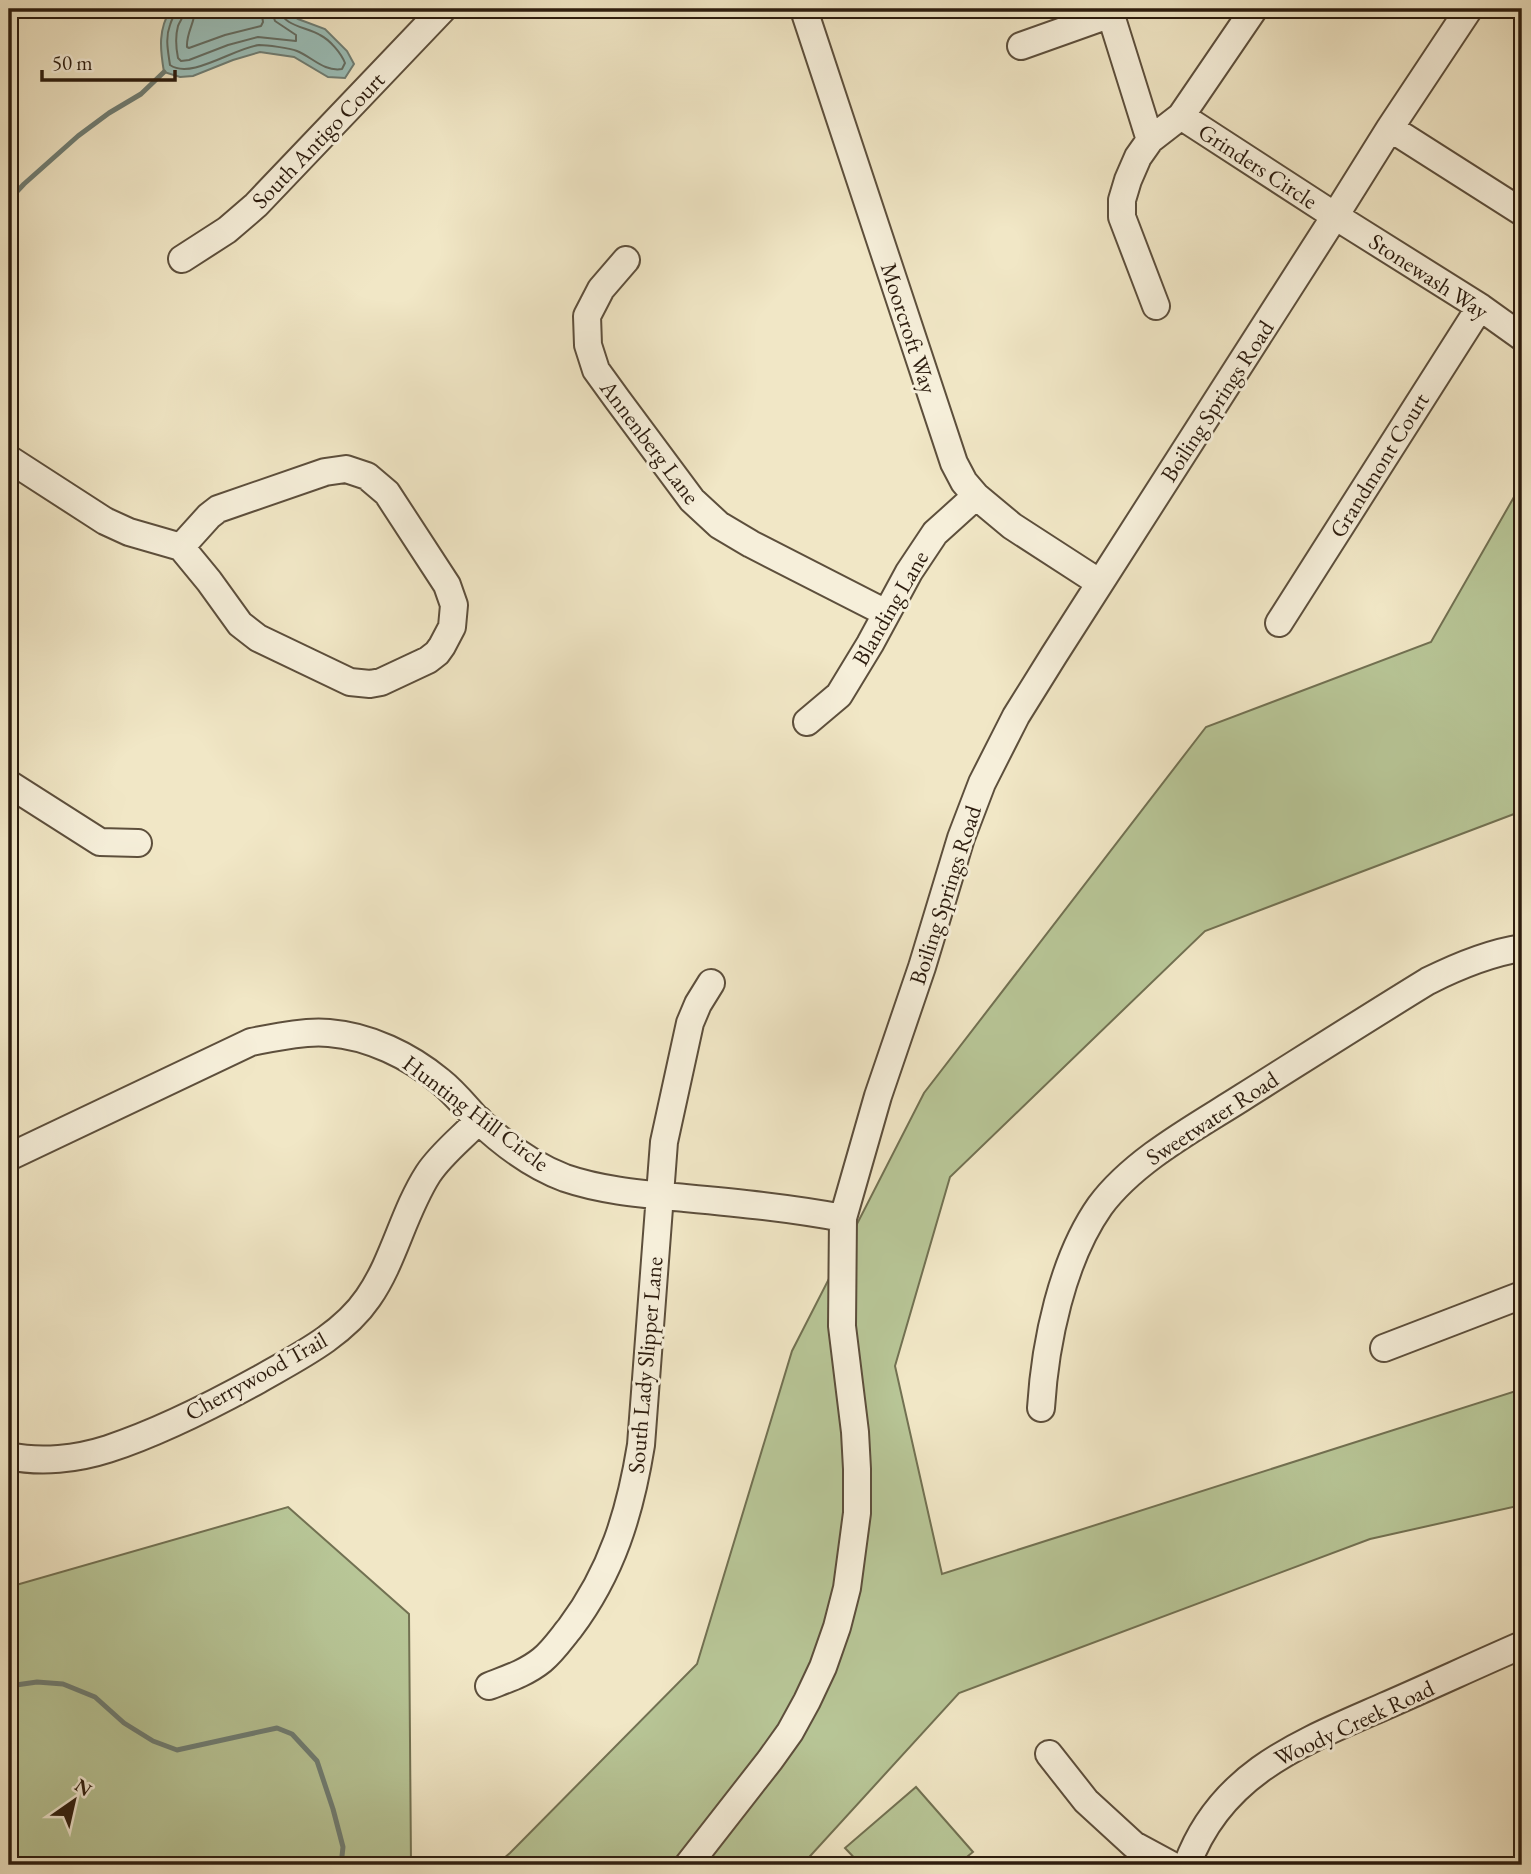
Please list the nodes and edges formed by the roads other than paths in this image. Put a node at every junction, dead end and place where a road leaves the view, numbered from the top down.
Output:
1 (443, 9) edge
2 (1254, 9) edge
3 (1469, 9) edge
4 (804, 10) edge
5 (1110, 12) edge
6 (1021, 46) dead end
7 (1181, 117) junction
8 (1390, 128) junction
9 (1150, 140) junction
10 (1522, 212) edge
11 (1335, 216) junction
12 (182, 259) dead end
13 (626, 260) dead end
14 (1156, 306) dead end
15 (1480, 307) junction
16 (1522, 337) edge
17 (9, 459) edge
18 (976, 496) junction
19 (181, 547) junction
20 (1100, 583) junction
21 (886, 613) junction
22 (1279, 623) dead end
23 (807, 722) dead end
24 (9, 784) edge
25 (138, 843) dead end
26 (1522, 948) edge
27 (711, 983) dead end
28 (479, 1120) junction
29 (9, 1157) edge
30 (660, 1195) junction
31 (842, 1218) junction
32 (1522, 1295) edge
33 (1384, 1348) dead end
34 (1041, 1408) dead end
35 (9, 1456) edge
36 (1522, 1645) edge
37 (489, 1686) dead end
38 (1049, 1754) dead end
39 (688, 1865) edge
40 (1171, 1865) edge
41 (1187, 1865) edge

1 - 12 street, South Antigo Court
2 - 7 street, Grinders Circle
3 - 8 street, Boiling Springs Road
4 - 18 street, Moorcroft Way
5 - 6 street
5 - 9 street
7 - 9 street, Grinders Circle
7 - 11 street, Grinders Circle
8 - 10 street
8 - 11 street, Boiling Springs Road
9 - 14 street
11 - 15 street, Stonewash Way
11 - 20 street, Boiling Springs Road
13 - 21 street, Annenberg Lane
15 - 16 street, Stonewash Way
15 - 22 street, Grandmont Court
17 - 19 street
18 - 20 street, Moorcroft Way
18 - 21 street, Blanding Lane
19 - 19 street
20 - 31 street, Boiling Springs Road
21 - 23 street, Blanding Lane
24 - 25 street
26 - 34 street, Sweetwater Road
27 - 30 street, South Lady Slipper Lane
28 - 29 street, Hunting Hill Circle
28 - 30 street, Hunting Hill Circle
28 - 35 street, Cherrywood Trail
30 - 31 street, Hunting Hill Circle
30 - 37 street, South Lady Slipper Lane
31 - 39 street, Boiling Springs Road
32 - 33 street
36 - 41 street, Woody Creek Road
38 - 40 street

